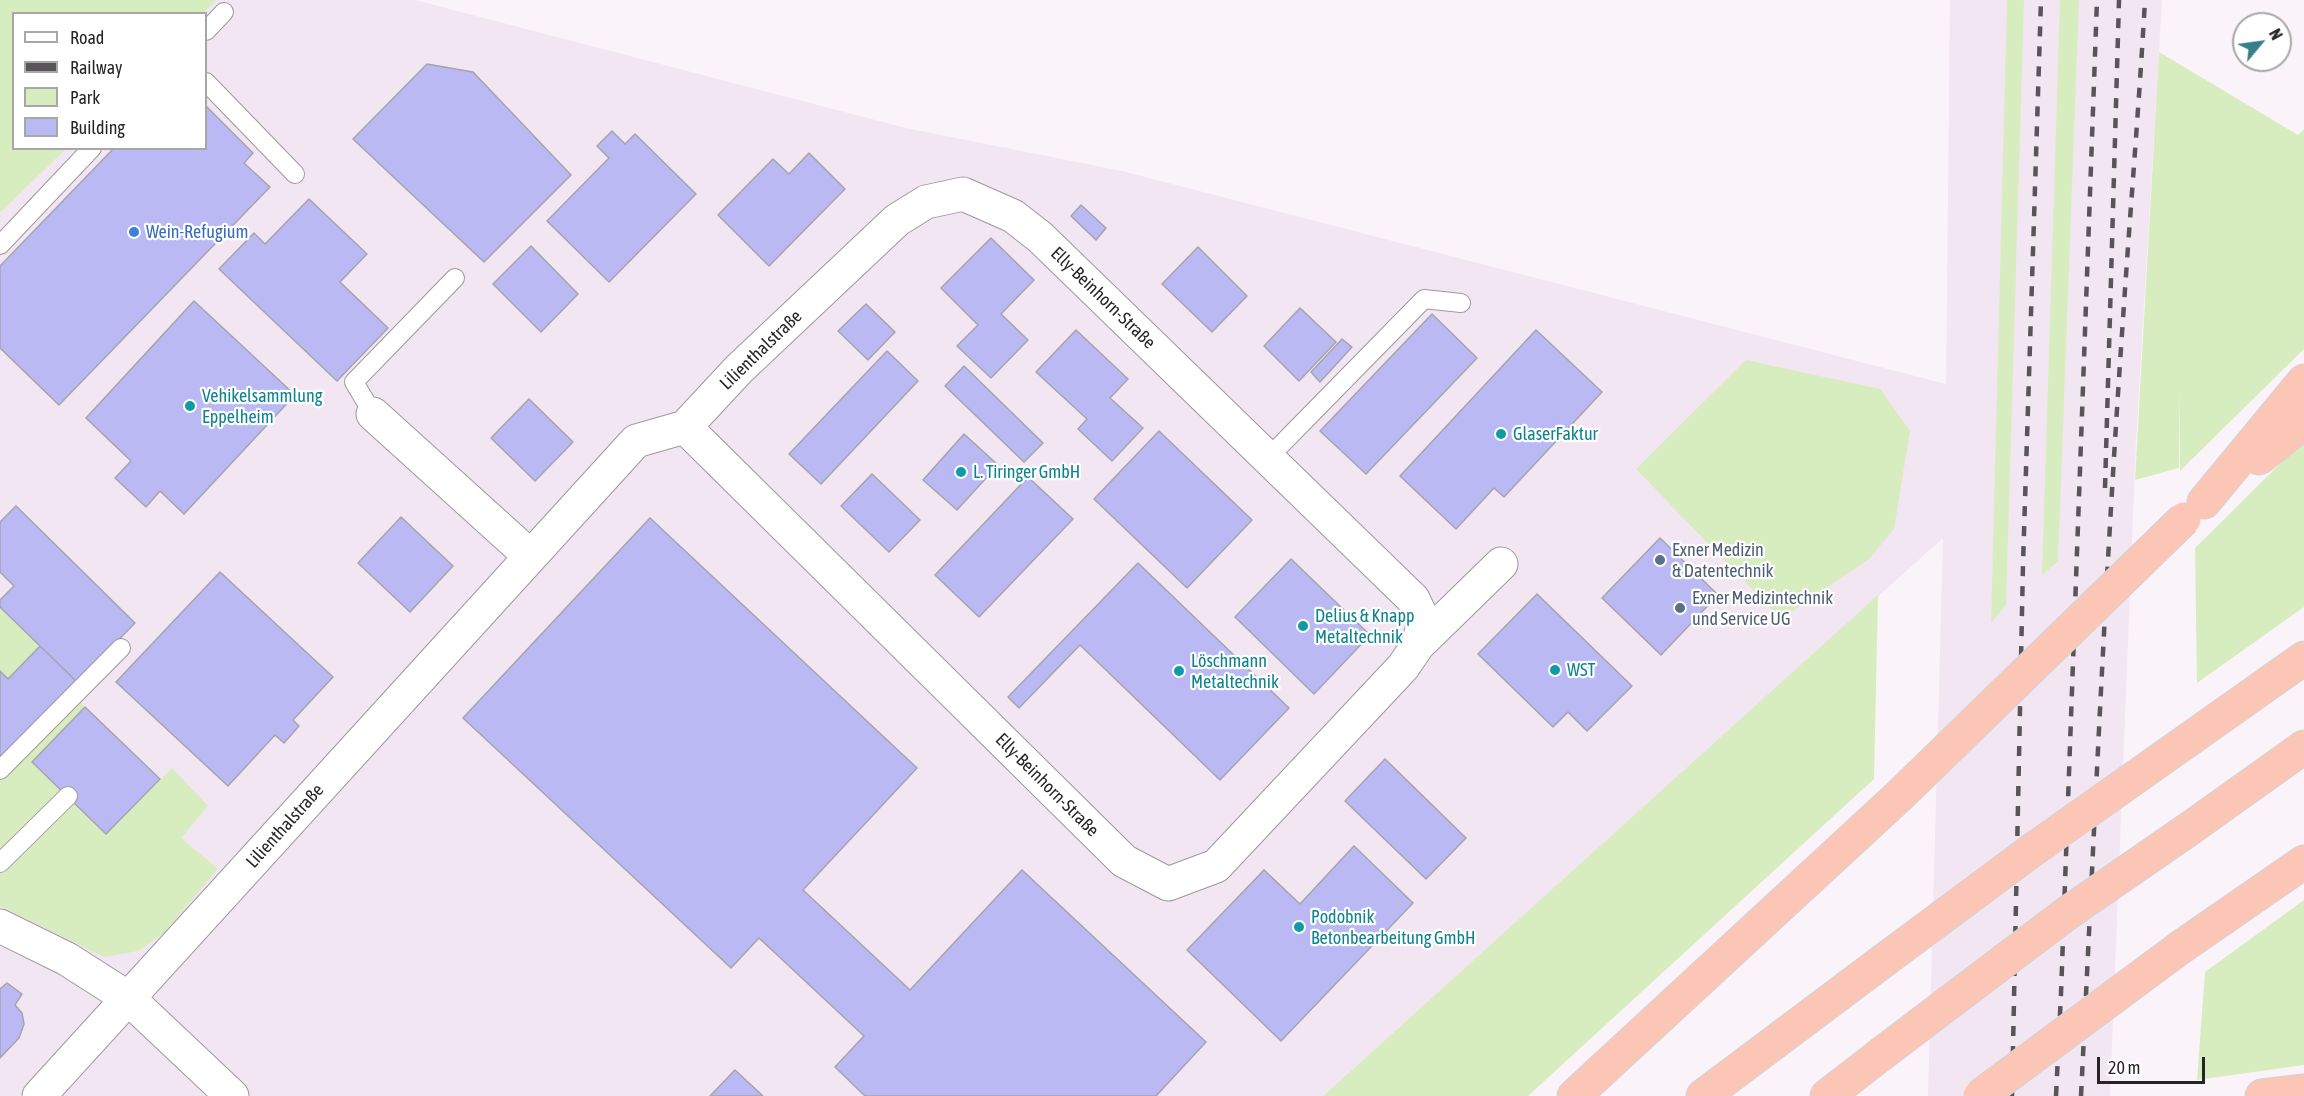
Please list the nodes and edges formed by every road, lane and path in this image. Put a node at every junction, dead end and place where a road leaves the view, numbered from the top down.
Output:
1 (224, 12) dead end
2 (207, 30) edge
3 (207, 83) edge
4 (90, 150) edge
5 (295, 174) dead end
6 (1013, 216) joint
7 (0, 244) edge
8 (455, 278) dead end
9 (1461, 303) dead end
10 (2304, 381) edge
11 (373, 414) joint
12 (2304, 422) edge
13 (685, 427) junction
14 (1268, 458) junction
15 (2194, 511) junction
16 (531, 556) junction
17 (1502, 564) dead end
18 (1418, 645) junction
19 (121, 648) dead end
20 (2304, 658) edge
21 (2304, 747) edge
22 (0, 770) edge
23 (68, 796) dead end
24 (2304, 862) edge
25 (0, 863) edge
26 (0, 926) edge
27 (128, 998) junction
28 (2304, 1091) edge
29 (39, 1096) edge
30 (232, 1096) edge
31 (1574, 1096) edge
32 (1703, 1096) edge
33 (1827, 1096) edge
34 (1980, 1096) edge
35 (2262, 1096) edge

1 - 2 lane
3 - 5 lane
4 - 7 lane
6 - 13 street, Lilienthalstraße
6 - 14 street, Elly-Beinhorn-Straße
8 - 11 lane
9 - 14 lane
10 - 15 highway
11 - 16 street
12 - 15 highway
13 - 16 street, Lilienthalstraße
13 - 18 street, Elly-Beinhorn-Straße
14 - 18 street, Elly-Beinhorn-Straße
15 - 31 highway, bridge
16 - 27 street, Lilienthalstraße
17 - 18 street, Elly-Beinhorn-Straße
19 - 22 lane
20 - 32 highway, bridge
21 - 33 highway, bridge
23 - 25 lane
24 - 34 highway, bridge
26 - 27 street
27 - 29 street, Lilienthalstraße
27 - 30 street
28 - 35 highway

